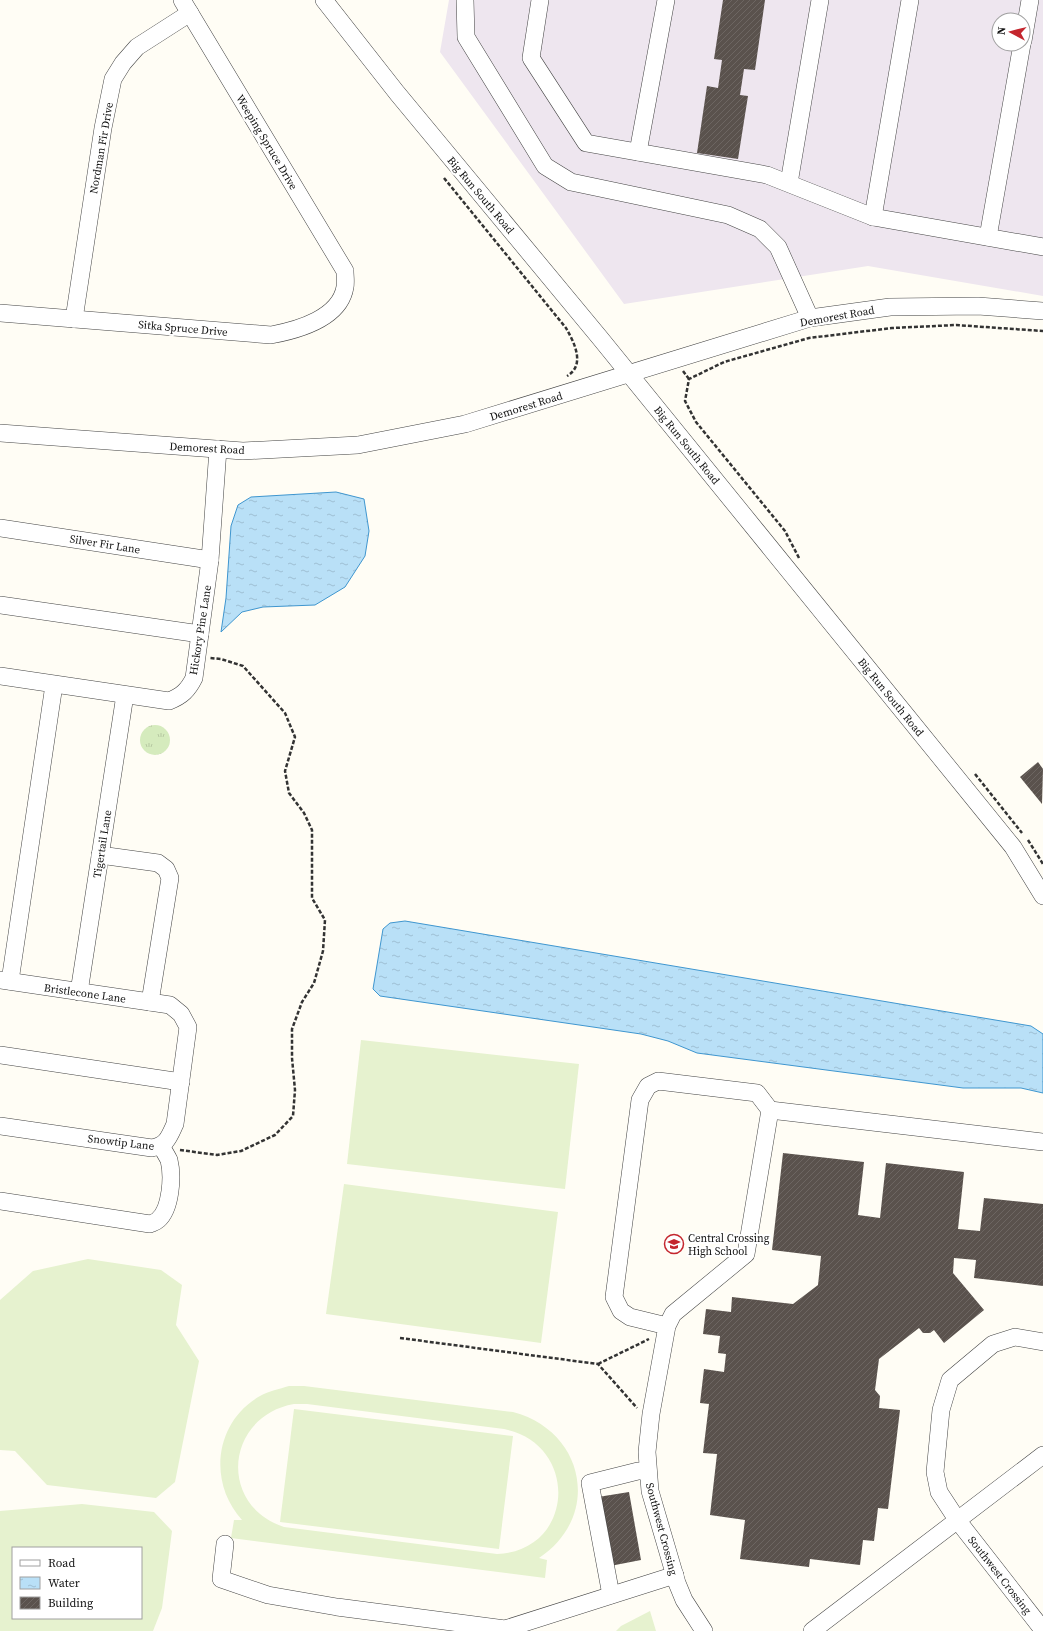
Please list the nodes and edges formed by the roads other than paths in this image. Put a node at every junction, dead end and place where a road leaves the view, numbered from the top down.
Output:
1 (324, 0) edge
2 (465, 0) edge
3 (540, 0) edge
4 (666, 0) edge
5 (820, 0) edge
6 (910, 0) edge
7 (1030, 0) edge
8 (186, 6) edge
9 (1028, 12) edge
10 (1021, 52) edge
11 (638, 152) junction
12 (789, 183) junction
13 (873, 217) junction
14 (988, 237) junction
15 (1043, 247) edge
16 (346, 286) joint
17 (1043, 311) edge
18 (0, 313) edge
19 (810, 318) junction
20 (74, 319) junction
21 (629, 374) junction
22 (0, 433) edge
23 (218, 449) junction
24 (0, 528) edge
25 (210, 560) junction
26 (0, 605) edge
27 (200, 634) junction
28 (0, 676) edge
29 (54, 685) junction
30 (125, 695) junction
31 (100, 855) junction
32 (1043, 896) edge
33 (5, 981) edge
34 (79, 992) junction
35 (150, 1002) junction
36 (170, 1005) joint
37 (0, 1055) edge
38 (181, 1082) junction
39 (770, 1110) junction
40 (0, 1126) edge
41 (1043, 1142) edge
42 (162, 1146) junction
43 (0, 1201) edge
44 (667, 1326) junction
45 (1043, 1342) edge
46 (1043, 1455) edge
47 (648, 1471) junction
48 (958, 1521) junction
49 (225, 1544) dead end
50 (675, 1575) junction
51 (611, 1595) junction
52 (1043, 1630) edge
53 (704, 1631) edge
54 (812, 1631) edge

1 - 21 street, Big Run South Road
2 - 19 street
3 - 11 street
4 - 11 street
5 - 12 street
6 - 13 street
7 - 9 street
8 - 16 street, Weeping Spruce Drive
8 - 20 street, Nordman Fir Drive
10 - 14 street
11 - 12 street
12 - 13 street
13 - 14 street
14 - 15 street
16 - 20 street, Sitka Spruce Drive
17 - 19 street, Demorest Road
18 - 20 street, Sitka Spruce Drive
19 - 21 street, Demorest Road
21 - 23 street, Demorest Road
21 - 32 street, Big Run South Road
22 - 23 street, Demorest Road
23 - 25 street, Hickory Pine Lane
24 - 25 street, Silver Fir Lane
25 - 27 street, Hickory Pine Lane
26 - 27 street
27 - 30 street, Hickory Pine Lane
28 - 29 street, Hickory Pine Lane
29 - 30 street, Hickory Pine Lane
29 - 33 street
30 - 31 street, Tigertail Lane
31 - 34 street, Tigertail Lane
31 - 35 street
33 - 34 street, Bristlecone Lane
34 - 35 street, Bristlecone Lane
35 - 36 street, Bristlecone Lane
36 - 38 street, Snowtip Lane
37 - 38 street
38 - 42 street, Snowtip Lane
39 - 41 street
39 - 44 street
39 - 44 street
40 - 42 street, Snowtip Lane
42 - 43 street
44 - 47 street, Southwest Crossing
45 - 48 street, Southwest Crossing
46 - 48 street
47 - 50 street, Southwest Crossing
47 - 51 street
48 - 52 street, Southwest Crossing
48 - 54 street
49 - 51 street
50 - 51 street
50 - 53 street, Southwest Crossing

